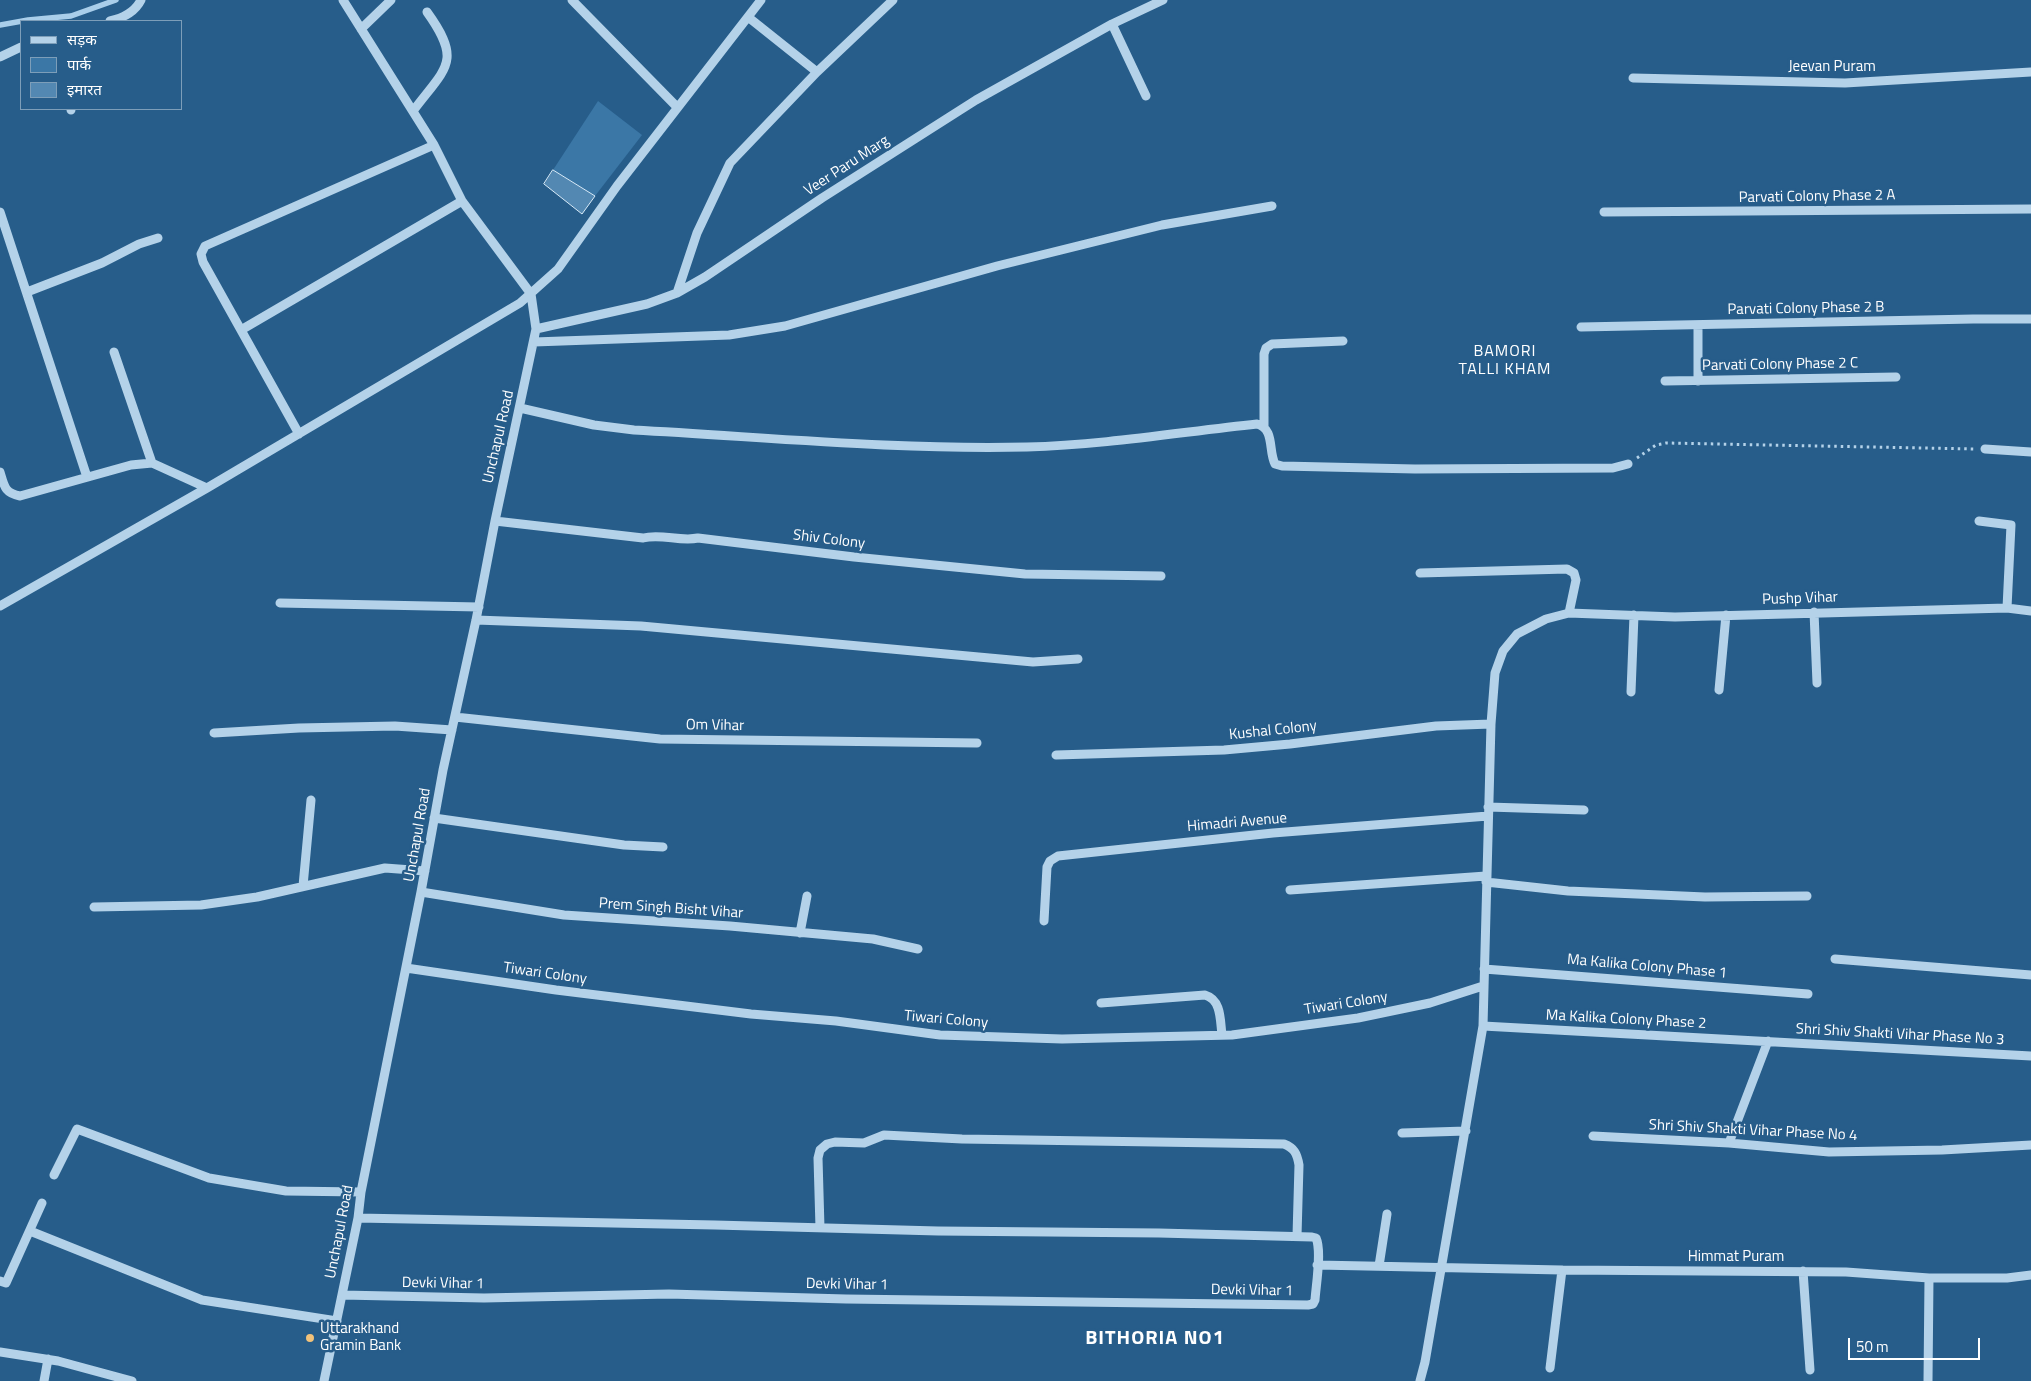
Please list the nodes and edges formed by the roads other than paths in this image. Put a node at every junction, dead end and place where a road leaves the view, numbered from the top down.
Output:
1 (141, 0) edge
2 (343, 0) edge
3 (391, 0) edge
4 (572, 0) edge
5 (761, 0) edge
6 (893, 0) edge
7 (1163, 0) edge
8 (427, 12) dead end
9 (748, 17) junction
10 (114, 20) edge
11 (1112, 24) junction
12 (361, 29) junction
13 (20, 47) edge
14 (0, 57) edge
15 (817, 72) junction
16 (2031, 72) edge
17 (1633, 78) dead end
18 (1146, 96) dead end
19 (678, 106) junction
20 (413, 111) junction
21 (434, 145) junction
22 (462, 201) junction
23 (1272, 206) dead end
24 (2031, 209) edge
25 (0, 212) edge
26 (1604, 212) dead end
27 (158, 238) dead end
28 (27, 292) junction
29 (677, 293) junction
30 (531, 294) junction
31 (2031, 319) edge
32 (1698, 325) junction
33 (1581, 327) dead end
34 (536, 329) junction
35 (241, 330) junction
36 (1343, 341) dead end
37 (534, 342) junction
38 (114, 352) dead end
39 (1896, 377) dead end
40 (1665, 381) dead end
41 (1698, 381) junction
42 (520, 408) junction
43 (1264, 426) junction
44 (299, 434) junction
45 (1985, 449) road end
46 (2031, 452) edge
47 (152, 463) junction
48 (1628, 464) road end
49 (0, 472) edge
50 (87, 477) junction
51 (207, 488) junction
52 (495, 521) junction
53 (1979, 521) dead end
54 (1420, 573) dead end
55 (1161, 576) dead end
56 (280, 603) dead end
57 (0, 606) edge
58 (479, 607) junction
59 (2007, 608) junction
60 (2031, 610) edge
61 (1814, 612) junction
62 (1569, 613) junction
63 (1634, 615) junction
64 (1726, 615) junction
65 (476, 620) junction
66 (1078, 659) dead end
67 (1817, 683) dead end
68 (1719, 690) dead end
69 (1631, 692) dead end
70 (455, 717) junction
71 (1491, 724) junction
72 (452, 730) junction
73 (214, 733) dead end
74 (977, 743) dead end
75 (1056, 755) dead end
76 (311, 800) dead end
77 (1584, 810) dead end
78 (1488, 811) junction
79 (434, 818) junction
80 (663, 847) dead end
81 (425, 871) junction
82 (1486, 879) junction
83 (303, 886) junction
84 (1290, 890) dead end
85 (422, 892) junction
86 (807, 896) dead end
87 (1807, 896) dead end
88 (94, 907) dead end
89 (1044, 921) dead end
90 (800, 933) junction
91 (918, 949) dead end
92 (1835, 959) dead end
93 (406, 968) junction
94 (1484, 969) junction
95 (2031, 975) edge
96 (1483, 986) junction
97 (1808, 994) dead end
98 (1101, 1003) dead end
99 (1483, 1026) junction
100 (1222, 1035) junction
101 (1768, 1041) junction
102 (2031, 1056) edge
103 (1466, 1131) junction
104 (1402, 1132) dead end
105 (1593, 1136) dead end
106 (1729, 1143) junction
107 (2031, 1146) edge
108 (54, 1175) dead end
109 (361, 1192) junction
110 (42, 1203) dead end
111 (1387, 1214) dead end
112 (358, 1218) junction
113 (820, 1228) junction
114 (30, 1231) junction
115 (1297, 1236) junction
116 (1318, 1265) junction
117 (1378, 1266) junction
118 (1440, 1267) junction
119 (1562, 1270) junction
120 (1803, 1271) junction
121 (2031, 1275) edge
122 (1929, 1278) junction
123 (0, 1281) edge
124 (342, 1296) junction
125 (337, 1321) junction
126 (0, 1352) edge
127 (48, 1359) junction
128 (1550, 1368) dead end
129 (1810, 1370) dead end
130 (44, 1381) edge
131 (132, 1381) edge
132 (324, 1381) edge
133 (1420, 1381) edge
134 (1928, 1381) edge

1 - 10 street
2 - 12 street
3 - 12 street
4 - 19 street
5 - 9 street
6 - 15 street
7 - 11 street, Veer Paru Marg
8 - 20 street
9 - 15 street
9 - 19 street
11 - 18 street
11 - 29 street, Veer Paru Marg
12 - 20 street
13 - 14 street
15 - 29 street
16 - 17 street, Jeevan Puram
19 - 30 street
20 - 21 street
21 - 22 street
21 - 35 street
22 - 30 street
22 - 35 street
23 - 37 street
24 - 26 street, Parvati Colony Phase 2 A
25 - 28 street
27 - 28 street
28 - 50 street
29 - 34 street, Veer Paru Marg
30 - 34 street, Unchapul Road
30 - 44 street
31 - 32 street, Parvati Colony Phase 2 B
32 - 33 street, Parvati Colony Phase 2 B
32 - 41 street
34 - 37 street, Unchapul Road
35 - 44 street
36 - 43 street
37 - 42 street, Unchapul Road
38 - 47 street
39 - 41 street, Parvati Colony Phase 2 C
40 - 41 street, Parvati Colony Phase 2 C
42 - 43 street
42 - 52 street, Unchapul Road
43 - 48 street
44 - 51 street
45 - 46 street
47 - 50 street
47 - 51 street
49 - 50 street
51 - 57 street
52 - 55 street, Shiv Colony
52 - 58 street, Unchapul Road
53 - 59 street
54 - 62 street
56 - 58 street
58 - 65 street, Unchapul Road
59 - 60 street, Pushp Vihar
59 - 61 street, Pushp Vihar
61 - 64 street, Pushp Vihar
61 - 67 street
62 - 63 street, Pushp Vihar
62 - 71 street, Pushp Vihar
63 - 64 street, Pushp Vihar
63 - 69 street
64 - 68 street
65 - 66 street
65 - 70 street, Unchapul Road
70 - 72 street, Unchapul Road
70 - 74 street, Om Vihar
71 - 75 street, Kushal Colony
71 - 78 street, Pushp Vihar
72 - 73 street
72 - 79 street, Unchapul Road
76 - 83 street
77 - 78 street, Himadri Avenue
78 - 82 street, Pushp Vihar
78 - 89 street, Himadri Avenue
79 - 80 street
79 - 81 street, Unchapul Road
81 - 83 street
81 - 85 street, Unchapul Road
82 - 84 street
82 - 87 street
82 - 94 street, Pushp Vihar
83 - 88 street
85 - 90 street, Prem Singh Bisht Vihar
85 - 93 street, Unchapul Road
86 - 90 street
90 - 91 street, Prem Singh Bisht Vihar
92 - 95 street
93 - 100 street, Tiwari Colony
93 - 109 street, Unchapul Road
94 - 96 street, Pushp Vihar
94 - 97 street, Ma Kalika Colony Phase 1
96 - 99 street, Pushp Vihar
96 - 100 street, Tiwari Colony
98 - 100 street
99 - 101 street, Ma Kalika Colony Phase 2
99 - 103 street, Pushp Vihar
101 - 102 street, Shri Shiv Shakti Vihar Phase No 3
101 - 106 street
103 - 104 street
103 - 118 street, Pushp Vihar
105 - 106 street, Shri Shiv Shakti Vihar Phase No 4
106 - 107 street, Shri Shiv Shakti Vihar Phase No 4
108 - 109 street
109 - 112 street, Unchapul Road
110 - 114 street
111 - 117 street
112 - 113 street
112 - 124 street, Unchapul Road
113 - 115 street
113 - 115 street
114 - 123 street
114 - 125 street
115 - 116 street, Devki Vihar 1
116 - 117 street, Himmat Puram
116 - 124 street, Devki Vihar 1
117 - 118 street, Himmat Puram
118 - 119 street, Himmat Puram
118 - 133 street, Pushp Vihar
119 - 120 street, Himmat Puram
119 - 128 street
120 - 122 street, Himmat Puram
120 - 129 street
121 - 122 street, Himmat Puram
122 - 134 street
124 - 125 street, Unchapul Road
125 - 132 street, Unchapul Road
126 - 127 street
127 - 130 street
127 - 131 street

